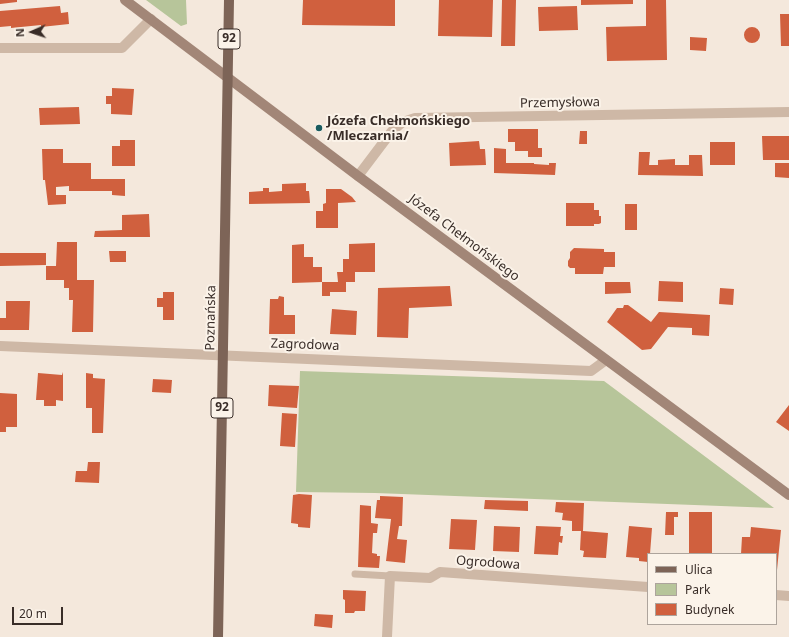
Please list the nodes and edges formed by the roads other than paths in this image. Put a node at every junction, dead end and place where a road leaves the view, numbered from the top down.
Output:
1 (125, 0) edge
2 (230, 0) edge
3 (151, 19) junction
4 (0, 48) edge
5 (228, 77) junction
6 (789, 112) edge
7 (358, 176) junction
8 (0, 346) edge
9 (223, 355) junction
10 (606, 360) junction
11 (789, 495) edge
12 (355, 574) dead end
13 (390, 576) junction
14 (647, 587) edge
15 (777, 595) edge
16 (789, 596) edge
17 (218, 637) edge
18 (386, 637) edge

1 - 3 street, Józefa Chełmońskiego
2 - 5 main road, Poznańska / 92
3 - 4 street
3 - 5 street, Józefa Chełmońskiego
5 - 7 street, Józefa Chełmońskiego
5 - 9 main road, Poznańska / 92
6 - 7 street, Przemysłowa
7 - 10 street, Józefa Chełmońskiego
8 - 9 street, Zagrodowa
9 - 10 street, Zagrodowa
9 - 17 main road, Poznańska / 92
10 - 11 street, Józefa Chełmońskiego
12 - 13 lane
13 - 14 street, Ogrodowa
13 - 18 street
15 - 16 street

